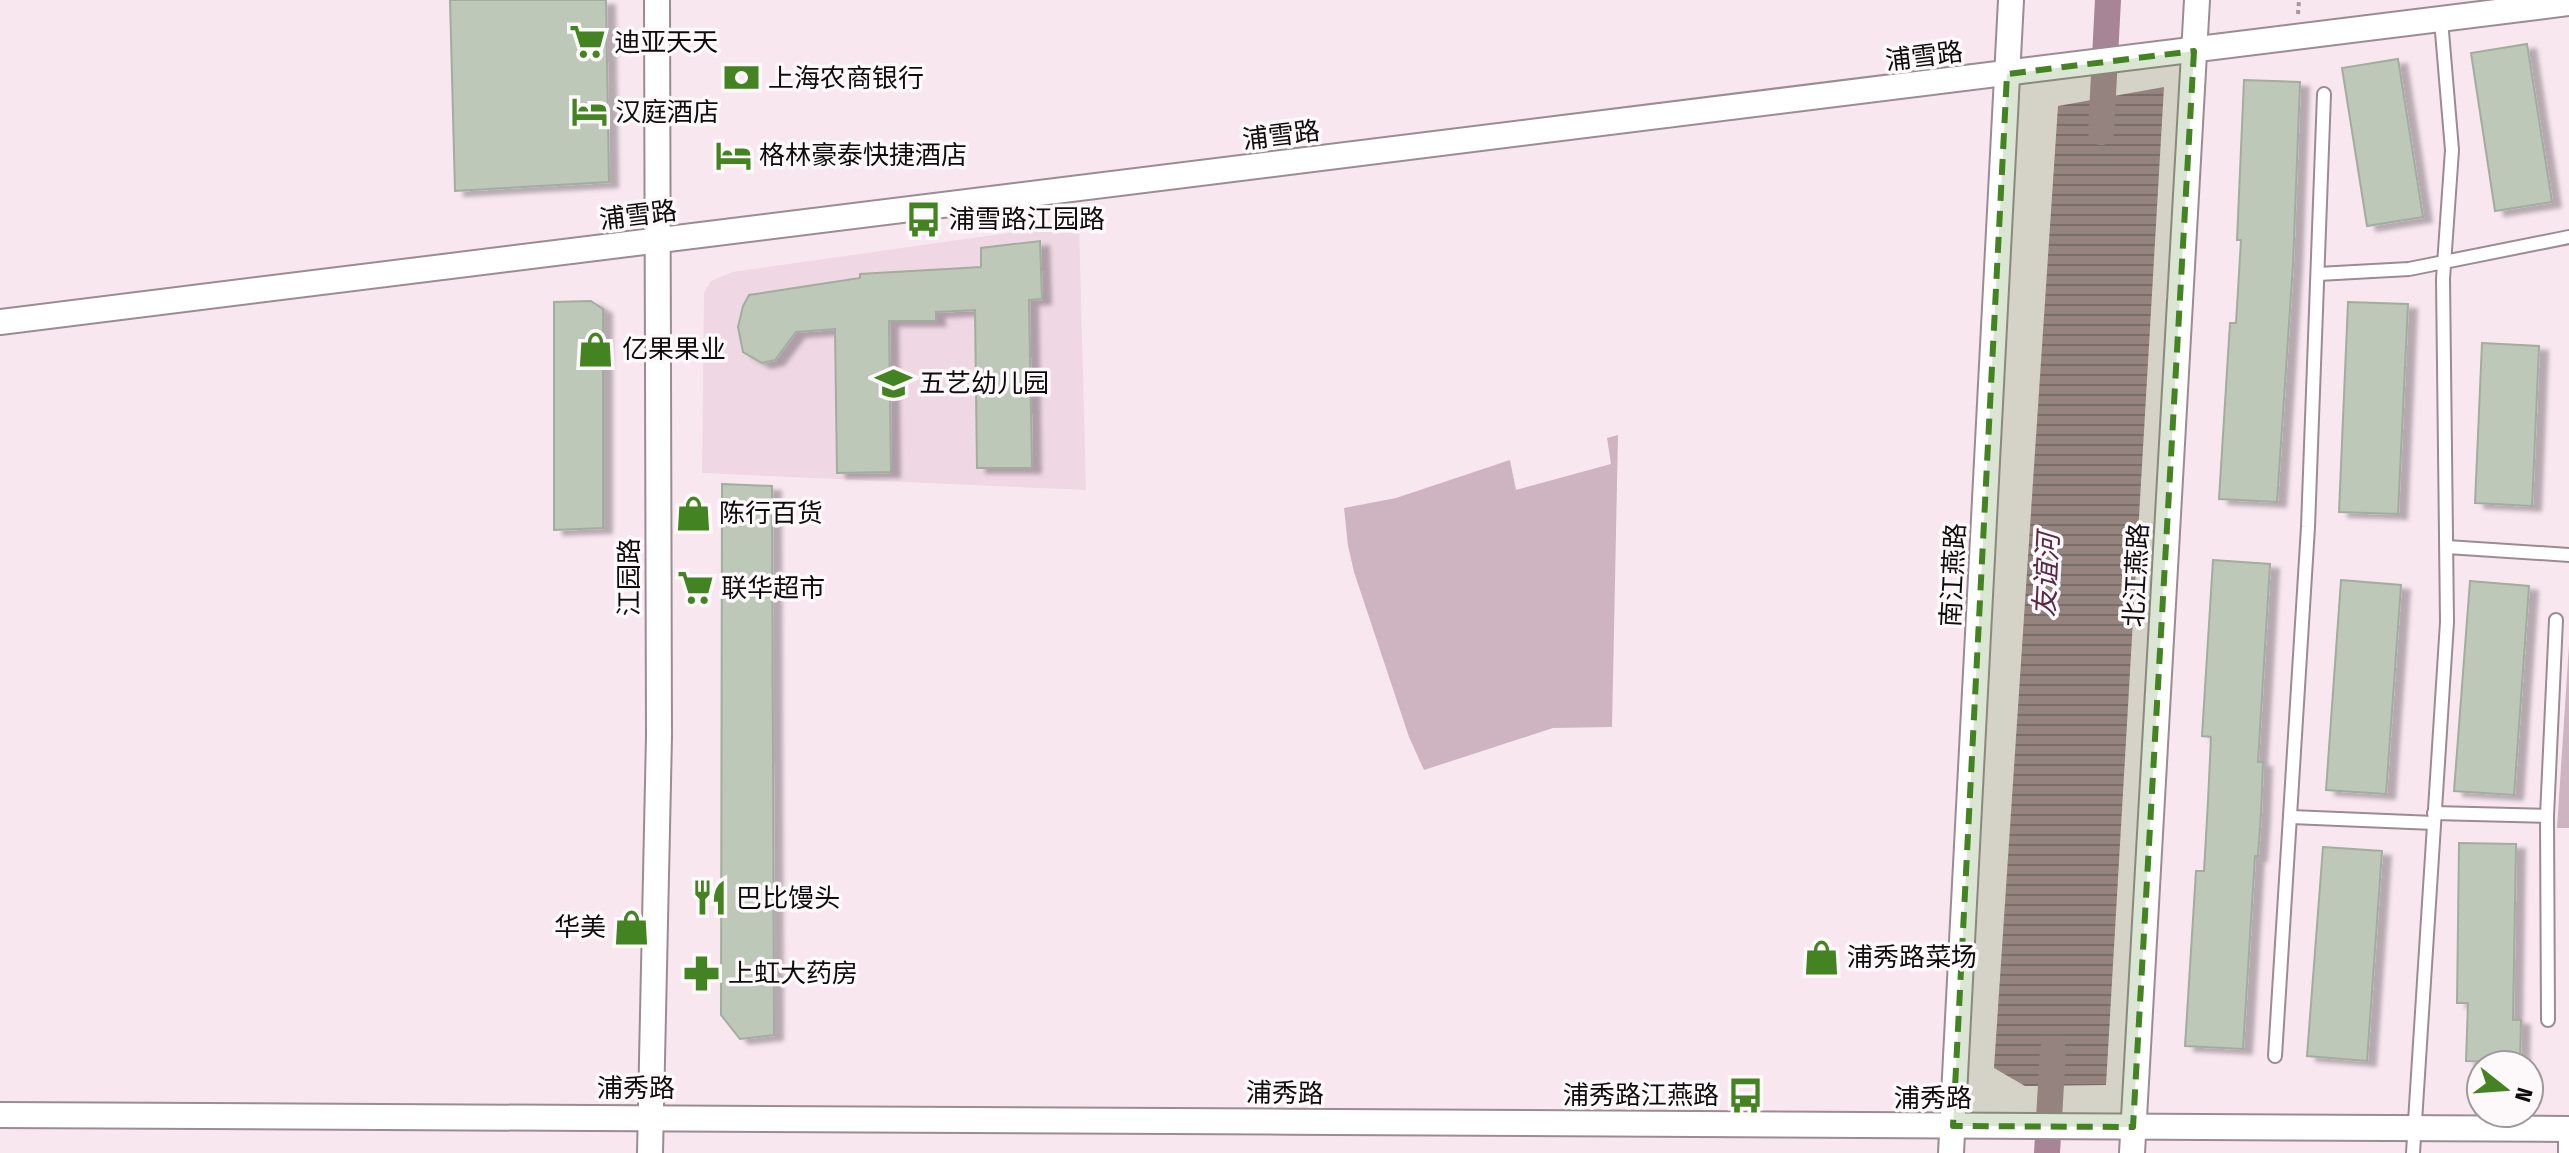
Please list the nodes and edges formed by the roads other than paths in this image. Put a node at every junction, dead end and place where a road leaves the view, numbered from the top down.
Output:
1 (657, 0) edge
2 (2011, 0) edge
3 (2197, 0) edge
4 (2569, 3) edge
5 (2441, 20) junction
6 (2194, 51) junction
7 (2007, 74) junction
8 (2324, 94) dead end
9 (2569, 237) edge
10 (657, 241) junction
11 (2444, 263) junction
12 (2318, 274) junction
13 (0, 322) edge
14 (2447, 547) junction
15 (2569, 555) edge
16 (2556, 620) dead end
17 (2547, 816) junction
18 (2291, 817) junction
19 (2434, 818) junction
20 (2548, 1020) dead end
21 (2275, 1056) dead end
22 (0, 1115) edge
23 (650, 1115) junction
24 (1953, 1126) junction
25 (2133, 1127) junction
26 (2415, 1128) junction
27 (2566, 1137) edge
28 (650, 1153) edge
29 (1951, 1153) edge
30 (2132, 1153) edge
31 (2413, 1153) edge

1 - 10 street, 江园路
2 - 7 street, 南江燕路
3 - 6 street, 北江燕路
4 - 5 street, 浦雪路
5 - 6 street, 浦雪路
5 - 11 lane
6 - 7 street, 浦雪路
6 - 25 street, 北江燕路
7 - 10 street, 浦雪路
7 - 24 street, 南江燕路
8 - 12 lane
9 - 11 lane
10 - 13 street, 浦雪路
10 - 23 street, 江园路
11 - 12 lane
11 - 14 lane
12 - 18 lane
14 - 15 lane
14 - 19 lane
16 - 17 lane
17 - 19 lane
17 - 20 lane
18 - 19 lane
18 - 21 lane
19 - 26 lane
22 - 23 street, 浦秀路
23 - 24 street, 浦秀路
23 - 28 street, 江园路
24 - 25 street, 浦秀路
24 - 29 street, 南江燕路
25 - 26 street, 浦秀路
25 - 30 street, 北江燕路
26 - 27 street, 浦秀路
26 - 31 lane

